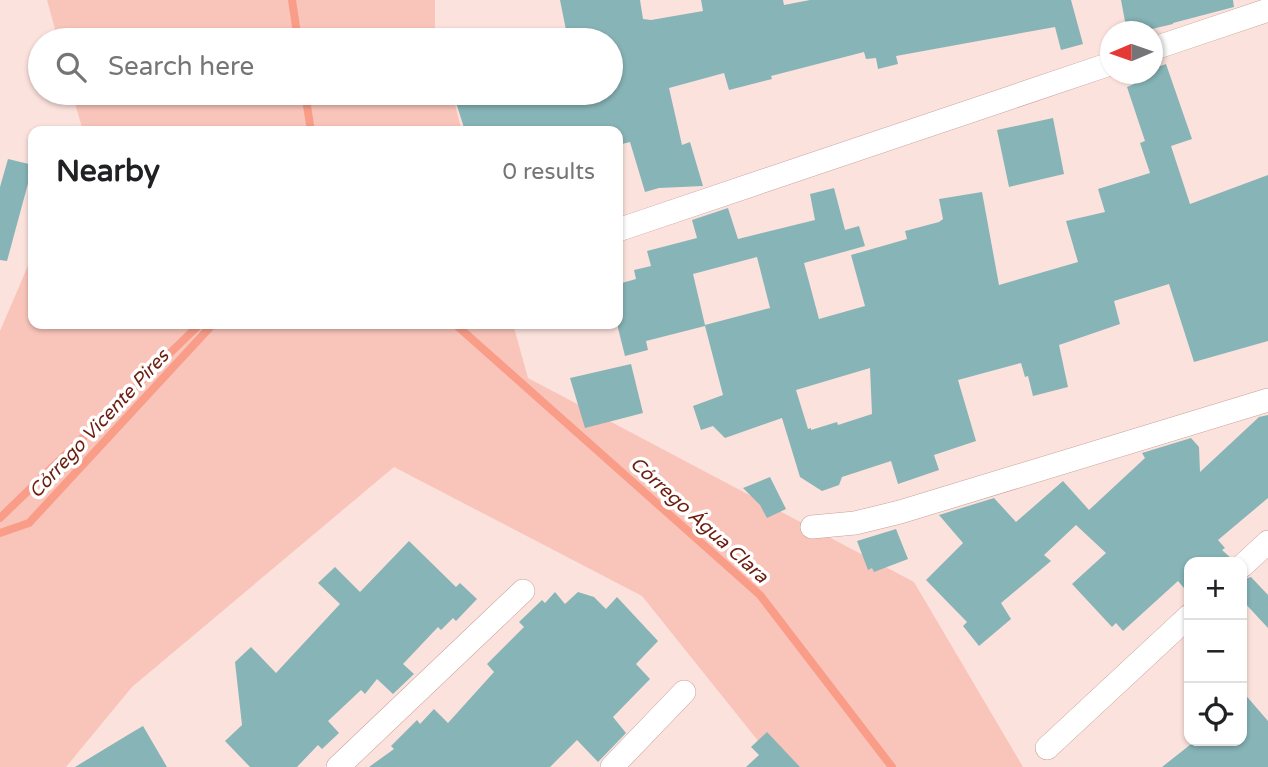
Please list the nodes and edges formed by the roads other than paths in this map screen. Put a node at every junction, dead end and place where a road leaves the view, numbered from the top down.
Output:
1 (1268, 9) edge
2 (1163, 46) edge
3 (1100, 68) edge
4 (623, 228) edge
5 (1268, 400) edge
6 (812, 527) dead end
7 (1268, 542) edge
8 (1247, 561) edge
9 (523, 591) dead end
10 (1185, 620) edge
11 (684, 692) dead end
12 (1047, 748) dead end
13 (338, 767) edge
14 (612, 767) edge

1 - 2 street
3 - 4 street
5 - 6 street
7 - 8 street
9 - 13 street
10 - 12 street
11 - 14 street

